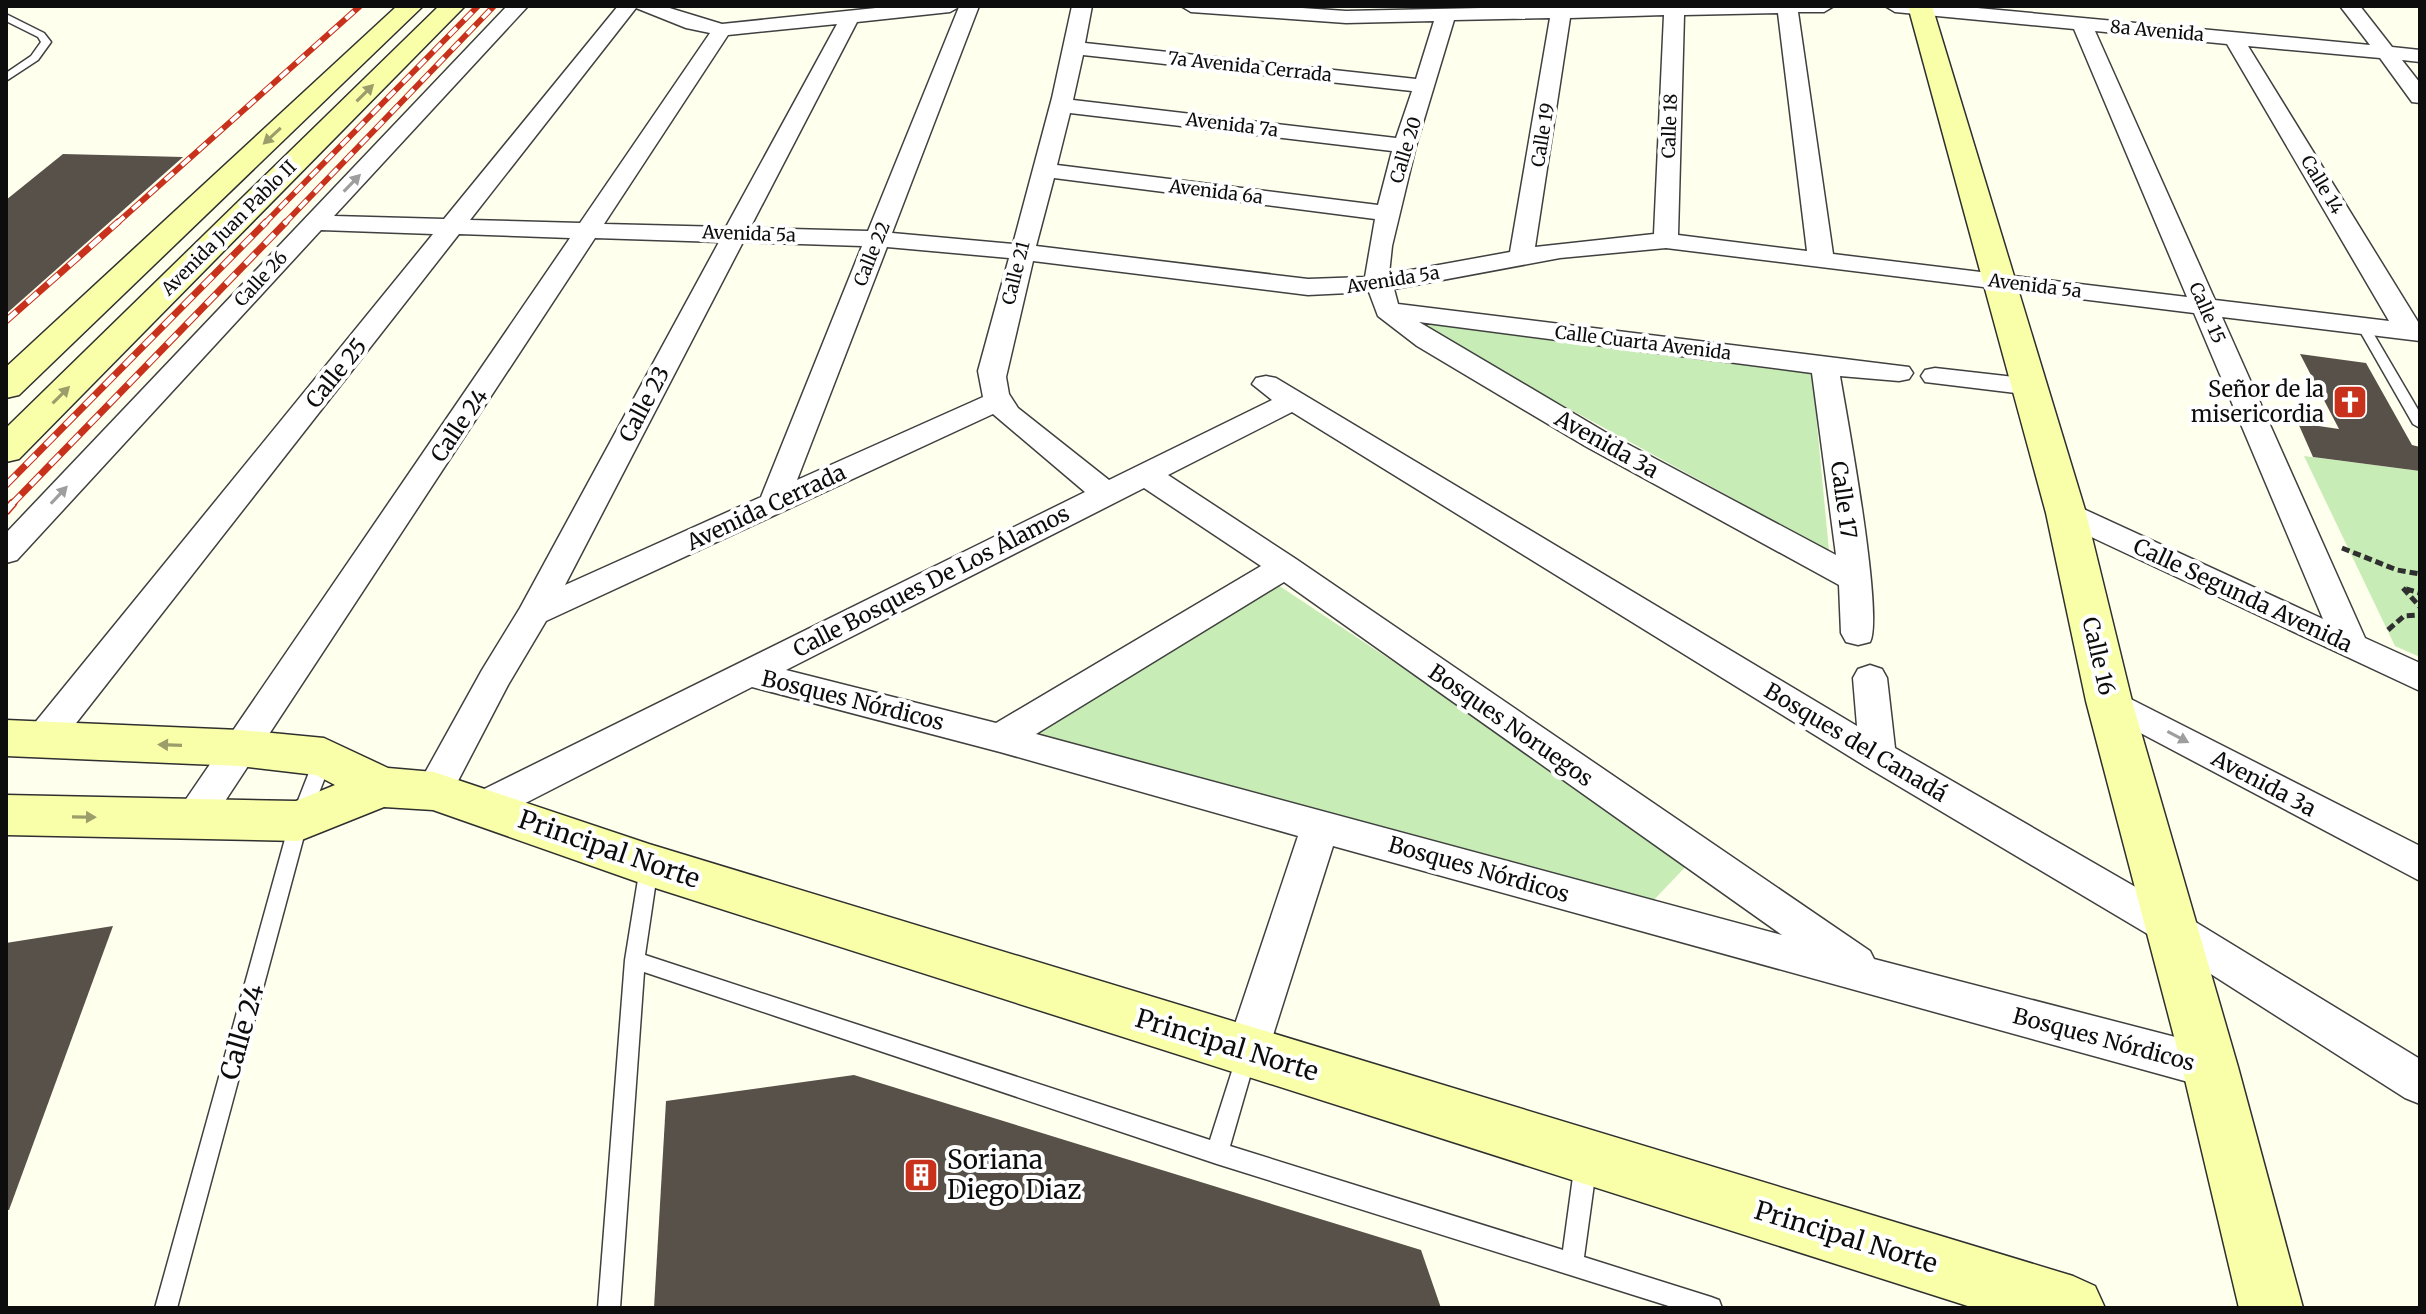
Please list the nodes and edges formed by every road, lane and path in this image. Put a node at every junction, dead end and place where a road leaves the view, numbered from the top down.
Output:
1 (411, 6) edge
2 (453, 6) edge
3 (518, 6) edge
4 (628, 6) edge
5 (645, 6) edge
6 (950, 6) edge
7 (969, 6) edge
8 (1082, 6) edge
9 (1191, 6) edge
10 (1787, 6) edge
11 (1824, 6) edge
12 (1912, 6) edge
13 (2350, 6) edge
14 (1492, 10) edge
15 (1674, 10) junction
16 (1561, 12) junction
17 (1446, 15) junction
18 (6, 17) edge
19 (850, 17) junction
20 (2082, 24) junction
21 (722, 30) junction
22 (2234, 39) junction
23 (1075, 48) junction
24 (2385, 53) junction
25 (2420, 56) edge
26 (6, 78) edge
27 (1426, 86) junction
28 (2420, 97) edge
29 (1060, 105) junction
30 (1405, 146) junction
31 (1045, 170) junction
32 (1387, 213) junction
33 (313, 223) junction
34 (454, 227) junction
35 (590, 230) junction
36 (735, 233) junction
37 (878, 239) junction
38 (1666, 241) junction
39 (1021, 252) junction
40 (1521, 258) junction
41 (1821, 260) junction
42 (2002, 282) junction
43 (1383, 298) junction
44 (2205, 307) junction
45 (2363, 326) junction
46 (2415, 332) edge
47 (1825, 366) junction
48 (1899, 373) dead end
49 (1935, 376) dead end
50 (6, 387) edge
51 (2032, 387) junction
52 (1279, 392) joint
53 (997, 401) junction
54 (2420, 424) edge
55 (6, 450) edge
56 (1145, 474) junction
57 (1106, 493) junction
58 (774, 502) junction
59 (2066, 513) junction
60 (2306, 540) junction
61 (6, 552) edge
62 (1285, 567) junction
63 (2420, 574) edge
64 (1855, 579) junction
65 (2420, 593) edge
66 (2420, 607) edge
67 (534, 613) junction
68 (2420, 615) edge
69 (1858, 633) dead end
70 (2346, 634) junction
71 (747, 673) junction
72 (1870, 678) dead end
73 (2420, 678) edge
74 (2109, 701) junction
75 (1000, 738) junction
76 (24, 739) edge
77 (240, 748) junction
78 (1878, 756) junction
79 (324, 757) junction
80 (381, 787) junction
81 (460, 799) junction
82 (6, 815) edge
83 (193, 819) junction
84 (299, 821) junction
85 (1321, 825) junction
86 (649, 865) junction
87 (2420, 865) edge
88 (2170, 927) junction
89 (635, 960) junction
90 (1876, 978) junction
91 (1247, 1051) junction
92 (2210, 1067) junction
93 (2420, 1083) edge
94 (1217, 1153) junction
95 (1587, 1157) junction
96 (1572, 1264) junction
97 (166, 1308) edge
98 (609, 1308) edge
99 (1711, 1308) edge
100 (2073, 1308) edge
101 (2271, 1308) edge

1 -> 50 street, Avenida Juan Pablo II
55 -> 2 street, Avenida Juan Pablo II
33 -> 3 street, Calle 26
4 - 34 street, Calle 25
5 - 21 street
6 - 19 street
7 - 37 street, Calle 22
8 - 23 street, Calle 21
9 - 17 street
10 - 11 street
10 - 15 street
10 - 41 street
12 - 20 street, 8a Avenida
12 - 42 street, Calle 16
13 - 24 street
14 - 16 street
14 - 17 street
15 - 16 street
15 - 38 street, Calle 18
16 - 40 street, Calle 19
17 - 27 street, Calle 20
18 - 26 lane
19 - 21 street
19 - 36 street, Calle 23
20 - 22 street, 8a Avenida
20 - 44 street, Calle 15
21 - 35 street, Calle 24
22 - 24 street, 8a Avenida
22 - 46 street, Calle 14
23 - 27 street, 7a Avenida Cerrada
23 - 29 street, Calle 21
24 - 25 street, 8a Avenida
24 - 28 street
27 - 30 street, Calle 20
29 - 30 street, Avenida 7a
29 - 31 street, Calle 21
30 - 32 street, Calle 20
31 - 32 street, Avenida 6a
31 - 39 street, Calle 21
32 - 43 street, Calle 20
33 - 34 street, Avenida 5a
61 -> 33 street, Calle 26
34 - 35 street, Avenida 5a
34 - 76 street, Calle 25
35 - 36 street, Avenida 5a
35 - 77 street, Calle 24
36 - 37 street, Avenida 5a
36 - 67 street, Calle 23
37 - 39 street, Avenida 5a
37 - 58 street, Calle 22
38 - 40 street, Avenida 5a
38 - 41 street, Avenida 5a
39 - 43 street, Avenida 5a
39 - 53 street, Calle 21
40 - 43 street, Avenida 5a
41 - 42 street, Avenida 5a
42 - 44 street, Avenida 5a
42 - 51 street, Calle 16
43 - 47 street, Calle Cuarta Avenida
43 - 64 street, Avenida 3a
44 - 45 street, Avenida 5a
44 - 60 street, Calle 15
45 - 46 street, Avenida 5a
45 - 54 lane
47 - 48 street, Calle Cuarta Avenida
47 - 64 street, Calle 17
49 - 51 street
51 - 59 street, Calle 16
52 - 56 street, Calle Bosques De Los Álamos
52 - 78 street, Bosques del Canadá
53 - 57 street
53 - 58 street, Avenida Cerrada
56 - 57 street, Calle Bosques De Los Álamos
56 - 62 street, Bosques Noruegos
57 - 71 street, Calle Bosques De Los Álamos
58 - 67 street, Avenida Cerrada
59 - 70 street, Calle Segunda Avenida
59 - 74 street, Calle 16
60 - 63 path
60 - 70 street, Calle 15
62 - 75 street
62 - 90 street, Bosques Noruegos
64 - 69 street, Calle 17
65 - 66 path
67 - 81 street, Calle 23
68 - 70 path
70 - 73 street, Calle Segunda Avenida
71 - 75 street, Bosques Nórdicos
71 - 81 street, Calle Bosques De Los Álamos
72 - 78 street
74 -> 87 street, Avenida 3a
74 - 88 street, Calle 16
75 - 85 street, Bosques Nórdicos
77 -> 76 street, Principal Norte
77 - 79 street, Principal Norte
77 - 83 street, Calle 24
78 - 88 street, Bosques del Canadá
79 - 80 street, Principal Norte
79 - 84 lane, Calle 24
80 - 81 street, Principal Norte
80 - 84 street, Principal Norte
81 - 86 street, Principal Norte
82 -> 83 street, Principal Norte
83 - 84 street, Principal Norte
84 - 97 lane, Calle 24
85 - 90 street, Bosques Nórdicos
85 - 91 street
86 - 89 lane
86 - 91 street, Principal Norte
88 - 92 street, Calle 16
88 - 93 street, Bosques del Canadá
89 - 94 lane
89 - 98 lane
90 - 92 street, Bosques Nórdicos
91 - 94 lane
91 - 95 street, Principal Norte
92 - 101 street, Calle 16
94 - 96 lane
95 - 96 lane
95 - 100 street, Principal Norte
96 - 99 lane

